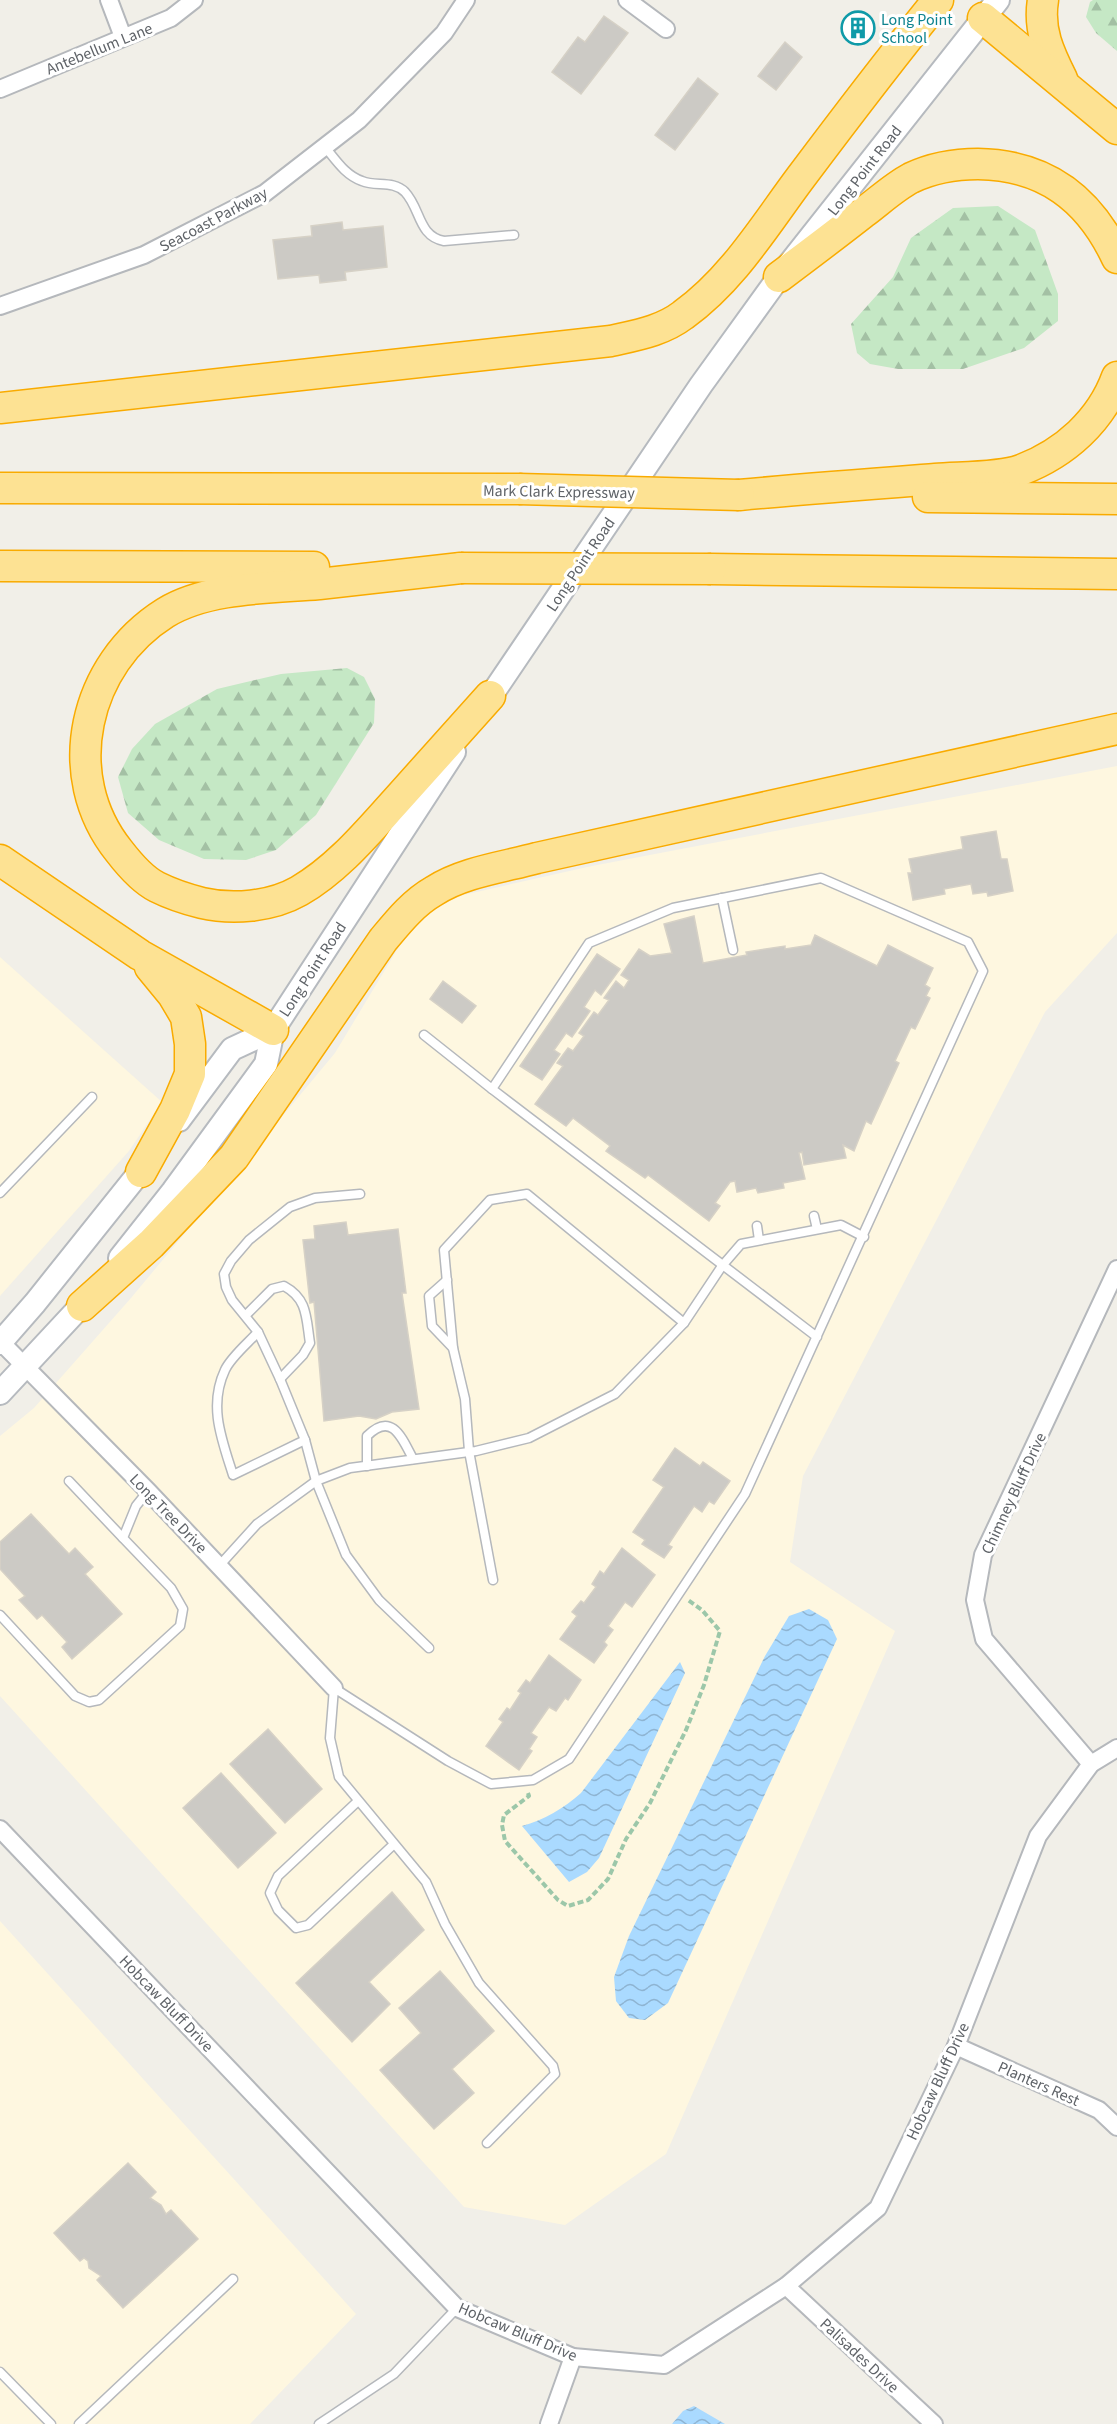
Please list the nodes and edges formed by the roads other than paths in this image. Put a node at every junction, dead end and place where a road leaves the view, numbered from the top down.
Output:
1 (109, 0) edge
2 (194, 0) edge
3 (466, 0) edge
4 (627, 0) edge
5 (938, 0) edge
6 (1043, 0) edge
7 (991, 9) edge
8 (666, 29) dead end
9 (123, 37) junction
10 (1065, 84) junction
11 (0, 89) edge
12 (1117, 129) edge
13 (325, 147) junction
14 (514, 235) dead end
15 (1117, 258) edge
16 (779, 277) junction
17 (0, 306) edge
18 (1117, 377) edge
19 (0, 408) edge
20 (0, 488) edge
21 (739, 495) junction
22 (1117, 499) edge
23 (0, 566) edge
24 (461, 568) junction
25 (1117, 574) edge
26 (490, 696) junction
27 (1117, 729) edge
28 (0, 860) edge
29 (722, 898) junction
30 (733, 951) dead end
31 (140, 955) junction
32 (273, 1030) junction
33 (424, 1035) dead end
34 (492, 1089) junction
35 (92, 1097) dead end
36 (141, 1172) junction
37 (0, 1192) edge
38 (360, 1194) dead end
39 (814, 1216) dead end
40 (757, 1227) dead end
41 (817, 1229) junction
42 (864, 1237) junction
43 (759, 1240) junction
44 (722, 1266) junction
45 (1117, 1269) edge
46 (447, 1280) junction
47 (82, 1306) junction
48 (246, 1315) junction
49 (684, 1323) junction
50 (258, 1332) junction
51 (817, 1337) junction
52 (0, 1342) edge
53 (453, 1348) junction
54 (26, 1367) junction
55 (280, 1379) junction
56 (0, 1393) edge
57 (305, 1440) junction
58 (469, 1451) junction
59 (413, 1460) junction
60 (367, 1466) junction
61 (69, 1481) dead end
62 (316, 1481) junction
63 (148, 1491) junction
64 (123, 1538) junction
65 (219, 1566) junction
66 (493, 1580) dead end
67 (0, 1615) edge
68 (429, 1648) dead end
69 (334, 1688) junction
70 (1117, 1748) edge
71 (1091, 1764) junction
72 (358, 1801) junction
73 (0, 1828) edge
74 (393, 1845) junction
75 (956, 2046) junction
76 (1117, 2127) edge
77 (487, 2143) dead end
78 (233, 2279) dead end
79 (786, 2286) junction
80 (457, 2308) junction
81 (573, 2357) junction
82 (0, 2372) edge
83 (51, 2424) edge
84 (79, 2424) edge
85 (318, 2424) edge
86 (549, 2424) edge
87 (934, 2424) edge

1 - 9 street
2 - 9 street, Antebellum Lane
3 - 13 street, Seacoast Parkway
4 - 8 street
5 - 19 highway
6 - 10 highway
7 - 10 highway
7 - 16 main road, Long Point Road
9 - 11 street, Antebellum Lane
10 - 12 highway
13 - 14 lane
13 - 17 street, Seacoast Parkway
15 - 16 highway
16 - 26 main road, Long Point Road
18 - 21 highway
20 - 21 highway, Mark Clark Expressway, bridge
21 - 22 highway, Mark Clark Expressway
23 - 24 highway
24 - 25 highway, bridge
24 - 26 highway
26 - 32 main road, Long Point Road
27 - 47 highway
28 - 31 highway
29 - 30 lane
29 - 34 lane
29 - 42 lane
31 - 32 highway
31 - 36 highway
32 - 36 main road, Long Point Road
32 - 47 main road, Long Point Road
33 - 34 lane
34 - 44 lane
35 - 37 lane
36 - 52 main road, Long Point Road
38 - 48 lane
39 - 41 lane
40 - 43 lane
41 - 42 lane
41 - 43 lane
42 - 51 lane
43 - 44 lane
44 - 49 lane
44 - 51 lane
45 - 71 street, Chimney Bluff Drive
46 - 49 lane
46 - 53 lane
46 - 53 lane
47 - 54 main road, Long Point Road
48 - 50 lane
48 - 55 lane
49 - 58 lane
50 - 55 lane
50 - 57 lane
51 - 69 lane
52 - 54 street, Long Tree Drive
53 - 58 lane
54 - 56 main road, Long Point Road
54 - 63 street, Long Tree Drive
55 - 57 lane
57 - 62 lane
58 - 59 lane
58 - 66 lane
59 - 60 lane
59 - 60 lane
60 - 62 lane
61 - 64 lane
62 - 65 lane
62 - 68 lane
63 - 64 lane
63 - 65 street, Long Tree Drive
64 - 67 lane
65 - 69 street, Long Tree Drive
69 - 72 lane
70 - 71 street, Hobcaw Bluff Drive
71 - 75 street, Hobcaw Bluff Drive
72 - 74 lane
72 - 74 lane
73 - 80 street, Hobcaw Bluff Drive
74 - 77 lane
75 - 76 street, Planters Rest
75 - 79 street, Hobcaw Bluff Drive
78 - 84 lane
79 - 81 street, Hobcaw Bluff Drive
79 - 87 street, Palisades Drive
80 - 81 street, Hobcaw Bluff Drive
80 - 85 lane
81 - 86 street
82 - 83 lane

